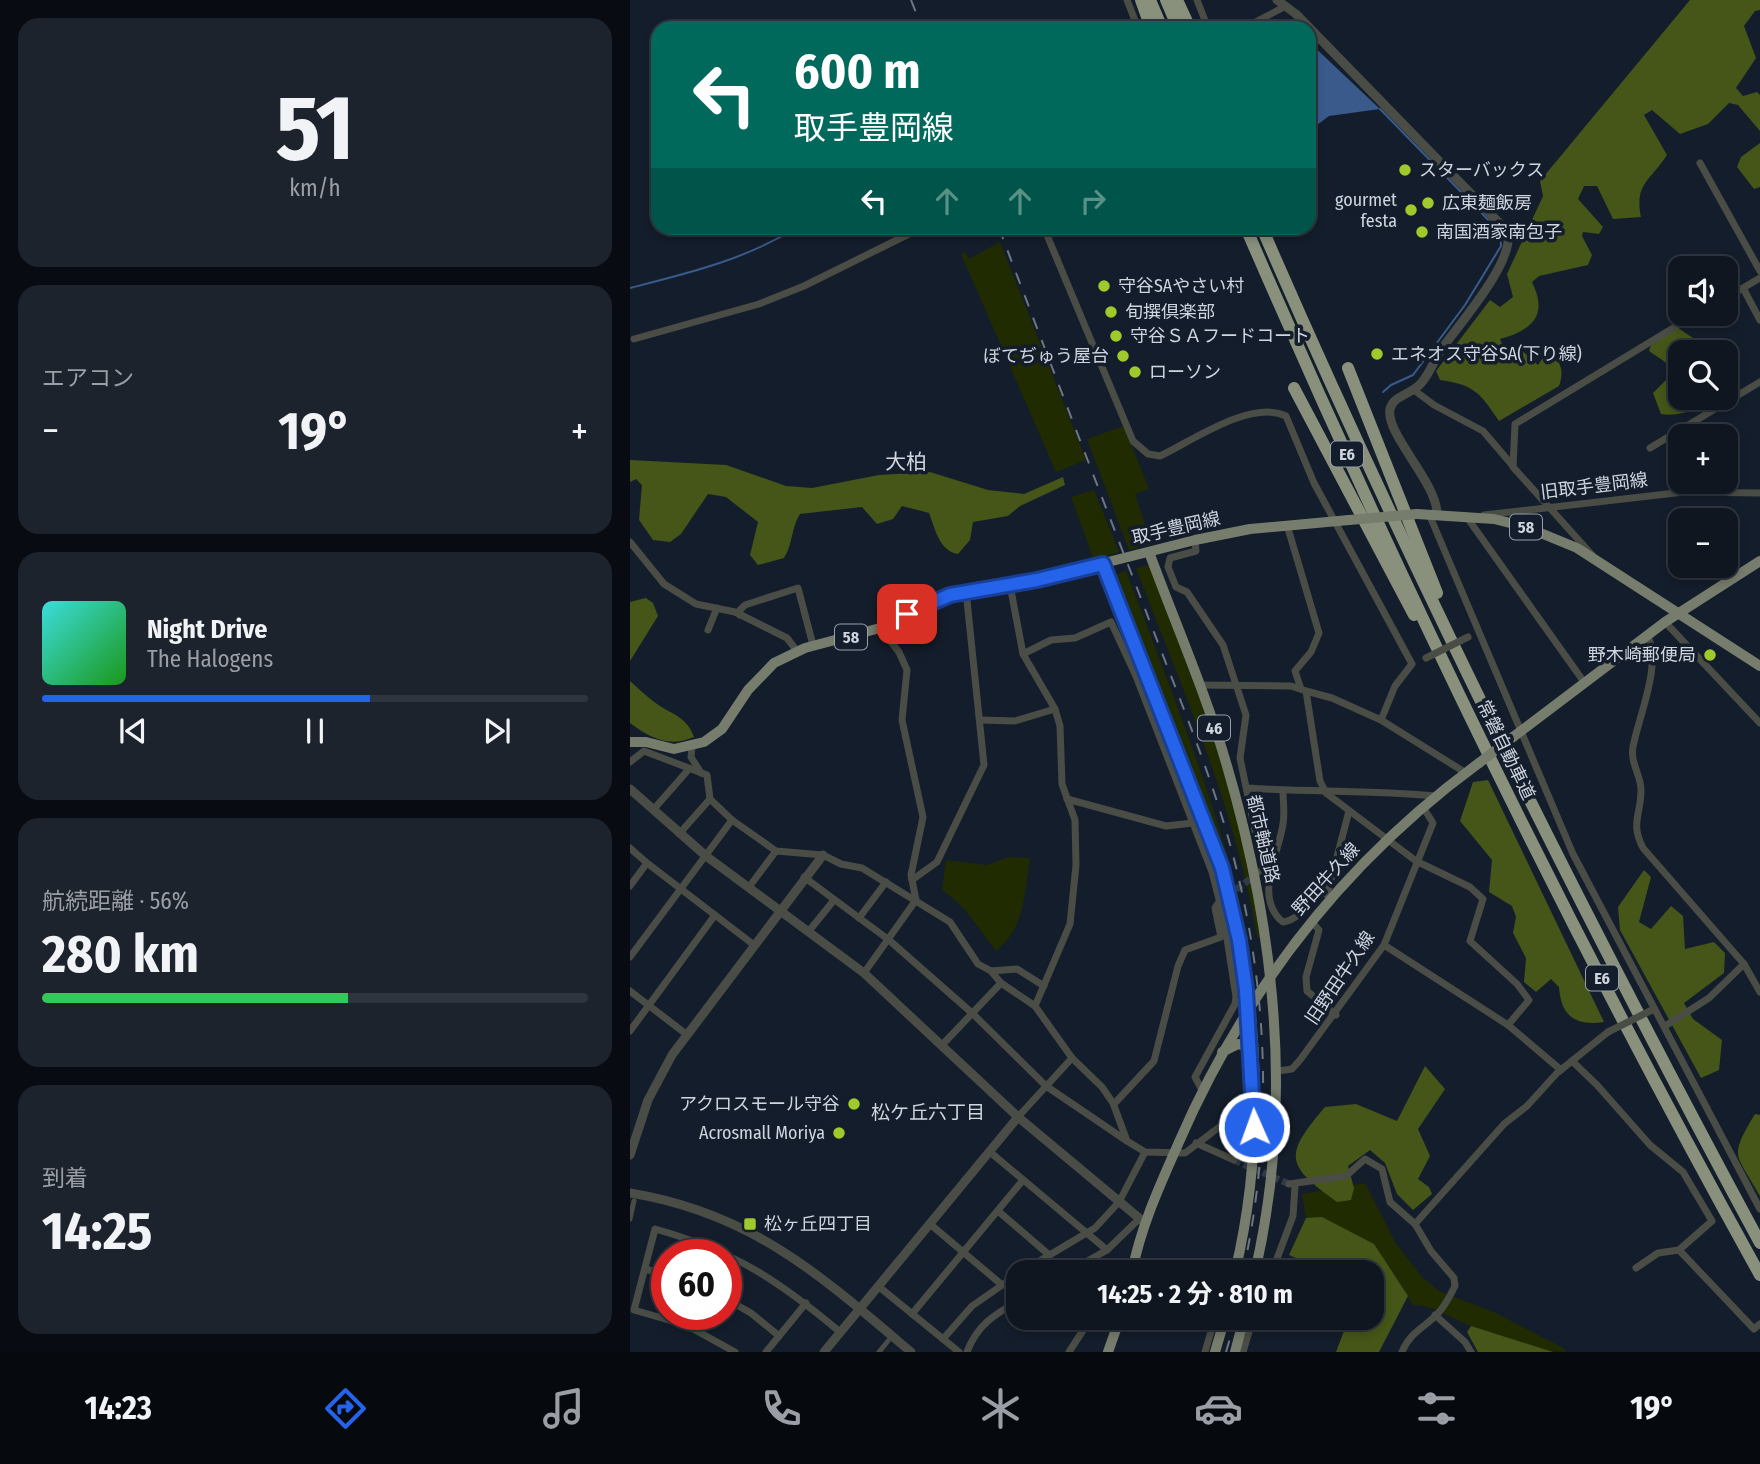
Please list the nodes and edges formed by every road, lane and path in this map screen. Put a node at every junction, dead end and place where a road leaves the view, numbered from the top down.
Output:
1 (1127, 0) edge
2 (1141, 0) edge
3 (1150, 0) edge
4 (1166, 0) edge
5 (1177, 0) edge
6 (1197, 0) edge
7 (1280, 2) edge
8 (1135, 21) edge
9 (1148, 21) edge
10 (1159, 21) edge
11 (1175, 21) edge
12 (1187, 21) edge
13 (1205, 21) edge
14 (1258, 21) edge
15 (1299, 21) edge
16 (1316, 38) edge
17 (1700, 163) dead end
18 (907, 235) edge
19 (1047, 235) edge
20 (1249, 235) edge
21 (1265, 235) edge
22 (1760, 271) edge
23 (1760, 278) edge
24 (1743, 288) junction
25 (1738, 291) edge
26 (1760, 320) edge
27 (1677, 326) edge
28 (634, 339) dead end
29 (1349, 368) dead end
30 (1760, 382) edge
31 (1294, 388) dead end
32 (1414, 390) junction
33 (1650, 448) dead end
34 (1513, 467) junction
35 (1760, 493) edge
36 (1548, 508) junction
37 (1428, 514) junction
38 (1469, 516) junction
39 (1335, 521) junction
40 (1287, 525) junction
41 (1195, 540) junction
42 (630, 542) edge
43 (1149, 552) junction
44 (1594, 557) junction
45 (1760, 561) edge
46 (1103, 564) junction
47 (1010, 585) junction
48 (966, 591) junction
49 (717, 608) junction
50 (1678, 613) junction
51 (740, 615) junction
52 (1665, 622) junction
53 (880, 628) junction
54 (708, 630) dead end
55 (1477, 633) junction
56 (1647, 635) junction
57 (813, 646) junction
58 (797, 651) junction
59 (1023, 654) junction
60 (1412, 664) junction
61 (1760, 666) edge
62 (1141, 673) junction
63 (1452, 678) junction
64 (1584, 682) junction
65 (1198, 685) junction
66 (1237, 685) junction
67 (1303, 690) junction
68 (1055, 709) junction
69 (1486, 714) junction
70 (980, 720) junction
71 (1381, 720) junction
72 (1760, 723) edge
73 (1518, 734) junction
74 (630, 742) edge
75 (692, 747) junction
76 (630, 762) edge
77 (689, 769) junction
78 (1466, 773) junction
79 (701, 774) junction
80 (1247, 788) junction
81 (630, 789) edge
82 (1283, 791) junction
83 (1326, 793) junction
84 (1436, 796) junction
85 (710, 799) junction
86 (1067, 799) junction
87 (1423, 807) junction
88 (653, 810) junction
89 (1349, 811) junction
90 (732, 820) junction
91 (1193, 823) junction
92 (679, 834) junction
93 (1387, 839) junction
94 (630, 848) edge
95 (776, 851) junction
96 (823, 855) junction
97 (706, 856) junction
98 (1416, 861) junction
99 (647, 863) junction
100 (1261, 872) dead end
101 (804, 877) junction
102 (912, 880) junction
103 (886, 882) junction
104 (630, 887) edge
105 (749, 887) junction
106 (681, 889) junction
107 (1327, 896) junction
108 (834, 900) junction
109 (916, 900) junction
110 (1219, 902) junction
111 (780, 910) junction
112 (715, 915) junction
113 (859, 918) junction
114 (1311, 921) junction
115 (809, 932) junction
116 (1264, 935) junction
117 (1299, 935) junction
118 (889, 940) junction
119 (754, 945) junction
120 (1384, 945) junction
121 (630, 957) edge
122 (1744, 964) junction
123 (991, 971) junction
124 (864, 973) junction
125 (1270, 974) junction
126 (1002, 983) junction
127 (1045, 986) junction
128 (630, 991) edge
129 (1760, 992) edge
130 (649, 1005) junction
131 (1035, 1006) junction
132 (1248, 1008) junction
133 (1654, 1009) junction
134 (972, 1013) junction
135 (1336, 1015) junction
136 (1507, 1025) junction
137 (1665, 1026) junction
138 (630, 1031) edge
139 (686, 1034) junction
140 (943, 1044) junction
141 (1218, 1057) junction
142 (1072, 1058) junction
143 (1252, 1059) junction
144 (1572, 1061) junction
145 (1561, 1070) junction
146 (1278, 1071) junction
147 (1046, 1086) junction
148 (1202, 1090) junction
149 (1114, 1104) junction
150 (1018, 1117) junction
151 (1226, 1122) dead end
152 (1127, 1141) junction
153 (1196, 1143) junction
154 (990, 1152) junction
155 (1145, 1152) junction
156 (1174, 1154) junction
157 (630, 1155) edge
158 (1234, 1160) tunnel mouth
159 (1023, 1180) junction
160 (632, 1197) edge
161 (1119, 1202) junction
162 (1760, 1209) edge
163 (998, 1211) junction
164 (630, 1219) edge
165 (1142, 1221) junction
166 (930, 1224) junction
167 (1415, 1224) junction
168 (1088, 1234) junction
169 (1760, 1243) edge
170 (1107, 1250) junction
171 (1679, 1250) junction
172 (964, 1252) junction
173 (1048, 1254) junction
174 (1039, 1260) edge
175 (1089, 1260) edge
176 (1134, 1260) edge
177 (1239, 1260) edge
178 (1257, 1260) edge
179 (1276, 1260) edge
180 (1636, 1268) dead end
181 (645, 1269) junction
182 (651, 1271) edge
183 (1760, 1275) edge
184 (1006, 1282) edge
185 (1002, 1285) junction
186 (878, 1286) junction
187 (806, 1303) junction
188 (742, 1308) edge
189 (859, 1308) junction
190 (1006, 1308) edge
191 (912, 1314) junction
192 (1436, 1315) junction
193 (1760, 1324) edge
194 (1083, 1330) edge
195 (1116, 1330) edge
196 (1212, 1330) edge
197 (1221, 1330) edge
198 (1241, 1330) edge
199 (1250, 1330) edge
200 (840, 1332) junction
201 (779, 1336) junction
202 (943, 1339) junction
203 (888, 1341) dead end
204 (735, 1352) edge
205 (766, 1352) edge
206 (824, 1352) edge
207 (879, 1352) edge
208 (911, 1352) edge
209 (959, 1352) edge
210 (967, 1352) edge
211 (1069, 1352) edge
212 (1108, 1352) edge
213 (1206, 1352) edge
214 (1215, 1352) edge
215 (1235, 1352) edge
216 (1243, 1352) edge
217 (1402, 1352) edge
218 (1471, 1352) edge

1 - 8 street
2 - 9 highway
3 - 10 highway
4 - 11 highway
5 - 12 highway
6 - 13 street
7 - 14 street
7 - 15 street
16 - 32 street
17 - 22 street
18 - 28 street
19 - 39 street
20 - 63 highway, 常磐自動車道 / E6
21 - 69 highway, 常磐自動車道 / E6
23 - 24 street
24 - 25 street
24 - 26 street
27 - 34 street
29 - 69 highway
30 - 33 street
31 - 63 highway
32 - 34 street
32 - 37 street
34 - 36 street
35 - 36 street, 旧取手豊岡線
36 - 38 street, 旧取手豊岡線
36 - 44 street
37 - 38 main road, 取手豊岡線 / 58
37 - 39 main road, 取手豊岡線 / 58, bridge
37 - 55 street
38 - 44 main road, 取手豊岡線 / 58
38 - 64 street
39 - 40 main road, 取手豊岡線 / 58
39 - 60 street
40 - 41 main road, 取手豊岡線 / 58
40 - 67 street
41 - 43 main road, 取手豊岡線 / 58
41 - 66 street
42 - 49 street
43 - 46 main road, 取手豊岡線 / 58
43 - 65 main road, 都市軸道路 / 46
44 - 50 main road, 取手豊岡線 / 58
45 - 50 main road, 野田牛久線
46 - 47 main road, 取手豊岡線 / 58
46 - 62 main road, 46
47 - 48 main road, 取手豊岡線 / 58
47 - 59 street
48 - 53 main road, 取手豊岡線 / 58
48 - 70 street
49 - 51 street
49 - 54 street
50 - 52 main road, 野田牛久線
50 - 61 main road
51 - 57 street
51 - 58 street
52 - 56 main road, 野田牛久線
52 - 72 street
53 - 57 main road, 取手豊岡線 / 58
53 - 102 street
55 - 60 street, bridge
55 - 73 street
56 - 64 main road, 野田牛久線
56 - 122 street
57 - 58 main road, 取手豊岡線 / 58
58 - 75 main road, 取手豊岡線 / 58
59 - 62 street
59 - 68 street
60 - 71 street
62 - 91 street
62 - 132 main road, 46
63 - 183 highway, 常磐自動車道 / E6
64 - 73 main road, 野田牛久線
65 - 66 street
65 - 116 main road, 都市軸道路 / 46
66 - 67 street
66 - 80 street
67 - 71 street
67 - 83 street
68 - 70 street
68 - 86 street
69 - 169 highway, 常磐自動車道 / E6
70 - 102 street
71 - 78 street
73 - 78 main road, 野田牛久線, bridge
73 - 133 street
74 - 75 main road
75 - 79 street
76 - 77 street
77 - 79 street
77 - 88 street
78 - 84 main road, 野田牛久線
79 - 85 street
80 - 82 street
80 - 100 street
81 - 88 street
82 - 83 street
82 - 107 street
83 - 84 street
83 - 89 street
84 - 87 main road, 野田牛久線
85 - 90 street
85 - 92 street
86 - 91 street
86 - 127 street
87 - 93 main road, 野田牛久線
87 - 98 street, 旧野田牛久線
88 - 92 street
89 - 93 street
89 - 107 street
90 - 95 street
90 - 97 street
91 - 110 street
92 - 97 street
93 - 98 street
93 - 107 main road, 野田牛久線
94 - 99 street
95 - 96 street
95 - 105 street
96 - 101 street
96 - 103 street
97 - 105 street
97 - 106 street
98 - 120 street, 旧野田牛久線
98 - 136 street
99 - 104 street
99 - 106 street
101 - 108 street
101 - 111 street
102 - 109 street
103 - 109 street
103 - 113 street
105 - 111 street
106 - 112 street
106 - 121 street
107 - 114 main road, 野田牛久線
108 - 113 street
108 - 115 street
109 - 118 street
109 - 123 street
110 - 148 street
110 - 149 street
111 - 115 street
111 - 119 street
112 - 119 street
112 - 130 street
113 - 118 street
114 - 117 main road, 野田牛久線
114 - 135 street
115 - 124 street
116 - 117 main road
116 - 125 main road, 都市軸道路 / 46
117 - 125 main road, 野田牛久線
118 - 124 street
118 - 134 street
119 - 139 street
120 - 135 street, 旧野田牛久線
120 - 136 street
122 - 129 street
122 - 137 street
123 - 126 street
123 - 127 street
124 - 140 street
125 - 132 main road, 野田牛久線
125 - 146 main road, 都市軸道路 / 46
126 - 131 street
126 - 134 street
127 - 131 street
128 - 130 street
130 - 138 street
130 - 139 street
131 - 142 street
132 - 141 main road, 野田牛久線
132 - 143 main road, 46
133 - 137 street
133 - 144 street, bridge
134 - 140 street
134 - 147 street
135 - 146 street, 旧野田牛久線
136 - 145 street
137 - 162 street
139 - 157 street
140 - 150 street
141 - 143 main road
141 - 148 main road, 野田牛久線
142 - 147 street
142 - 149 street
143 - 177 main road, 46
144 - 145 street
144 - 171 street
145 - 167 street
146 - 178 main road, 都市軸道路 / 46
147 - 150 street
147 - 152 street
148 - 156 main road, 野田牛久線
149 - 152 street
150 - 154 street
150 - 161 street
151 - 153 street
152 - 155 street
153 - 156 street
153 - 158 street
154 - 159 street
154 - 166 street
155 - 156 street
155 - 161 street
156 - 165 main road, 野田牛久線
159 - 163 street
159 - 168 street
160 - 164 street
160 - 189 street
161 - 165 street
161 - 168 street
163 - 172 street
163 - 173 street
165 - 170 street
165 - 176 main road, 野田牛久線
166 - 172 street
166 - 186 street
167 - 179 street
167 - 192 street
168 - 170 street
168 - 173 street
170 - 175 street
171 - 180 street
171 - 193 street
172 - 185 street
172 - 191 street
173 - 174 street
181 - 182 street
181 - 187 street
181 - 204 street
184 - 185 street
185 - 202 street
186 - 189 street
186 - 191 street
187 - 200 street
187 - 201 street
188 - 201 street
189 - 200 street
189 - 208 street
190 - 210 street
191 - 202 street
192 - 217 street
192 - 218 street
194 - 211 street
195 - 212 main road
196 - 213 street
197 - 214 main road
198 - 215 main road
199 - 216 street
200 - 206 street
201 - 205 street
202 - 209 street
203 - 207 street

